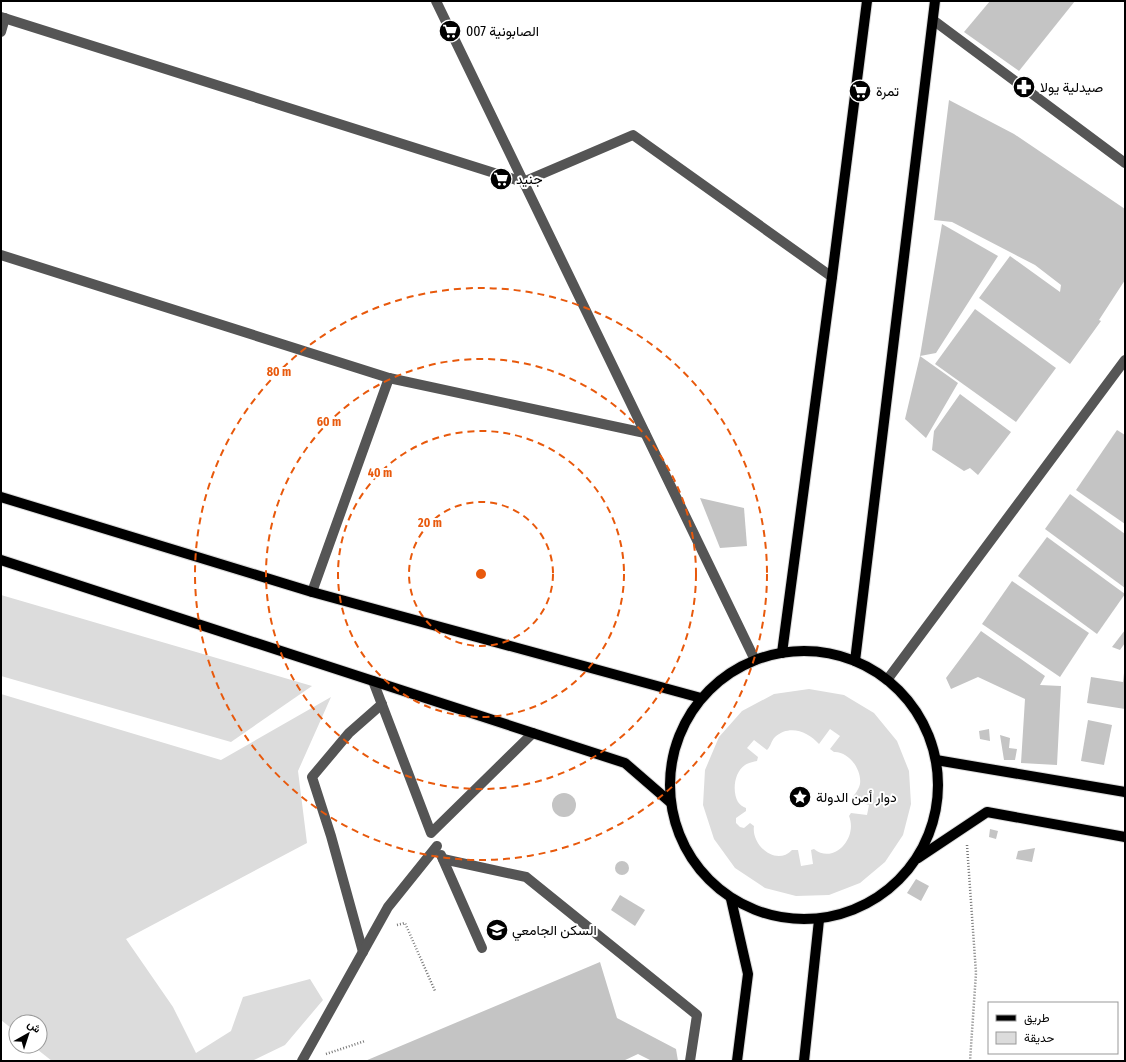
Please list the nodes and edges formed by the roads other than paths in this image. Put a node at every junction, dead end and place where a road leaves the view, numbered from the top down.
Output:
1 (436, 1) edge
2 (868, 1) edge
3 (935, 1) edge
4 (3, 18) edge
5 (933, 20) junction
6 (1, 32) edge
7 (1125, 163) edge
8 (523, 182) junction
9 (1, 255) edge
10 (832, 277) junction
11 (1125, 360) edge
12 (389, 378) junction
13 (645, 433) junction
14 (1, 496) edge
15 (1, 560) edge
16 (312, 592) junction
17 (782, 652) junction
18 (755, 660) junction
19 (855, 661) junction
20 (887, 680) junction
21 (373, 681) junction
22 (701, 698) junction
23 (382, 704) junction
24 (533, 733) junction
25 (936, 760) junction
26 (1125, 792) edge
27 (670, 802) junction
28 (431, 833) junction
29 (1125, 837) edge
30 (437, 846) junction
31 (918, 858) junction
32 (442, 859) junction
33 (731, 899) junction
34 (819, 920) junction
35 (482, 948) dead end
36 (363, 952) junction
37 (302, 1061) edge
38 (690, 1061) edge
39 (737, 1061) edge
40 (804, 1061) edge

1 - 8 street
2 - 10 main road
3 - 5 main road
4 - 6 street
4 - 8 street
5 - 7 street
5 - 19 main road
8 - 10 street
8 - 13 street
9 - 12 street
10 - 17 main road
11 - 20 street
12 - 13 street
12 - 16 street
13 - 18 street
14 - 16 main road
15 - 21 main road
16 - 22 main road
17 - 18 main road
17 - 19 main road
18 - 22 main road
19 - 20 main road
20 - 25 main road
21 - 23 street
21 - 24 main road
22 - 27 main road
23 - 28 street
23 - 36 street
24 - 27 main road
24 - 28 street
25 - 26 main road
25 - 31 main road
27 - 33 main road
28 - 30 street
29 - 31 main road
30 - 32 street
30 - 36 street
31 - 34 main road
32 - 35 street
32 - 38 street
33 - 34 main road
33 - 39 main road
34 - 40 main road
36 - 37 street

